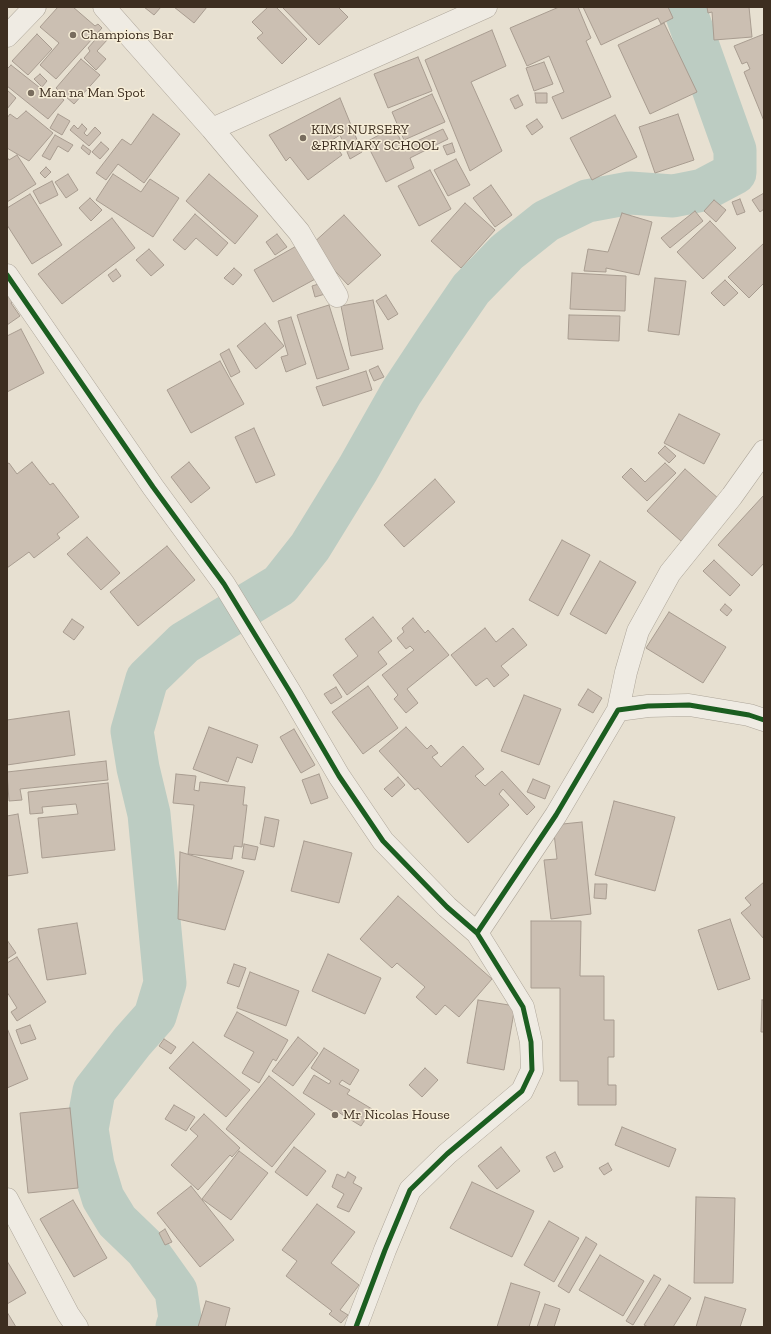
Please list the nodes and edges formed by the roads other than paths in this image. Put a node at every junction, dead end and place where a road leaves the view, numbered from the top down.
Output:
1 (35, 7) edge
2 (104, 7) edge
3 (486, 7) edge
4 (7, 36) edge
5 (212, 129) junction
6 (7, 275) edge
7 (337, 296) dead end
8 (764, 451) edge
9 (618, 710) junction
10 (764, 720) edge
11 (477, 933) junction
12 (7, 1199) edge
13 (77, 1327) edge
14 (356, 1327) edge

1 - 4 street
2 - 5 street
3 - 5 street
5 - 7 street
6 - 11 street
8 - 9 street
9 - 10 street
9 - 11 street
11 - 14 street
12 - 13 street

